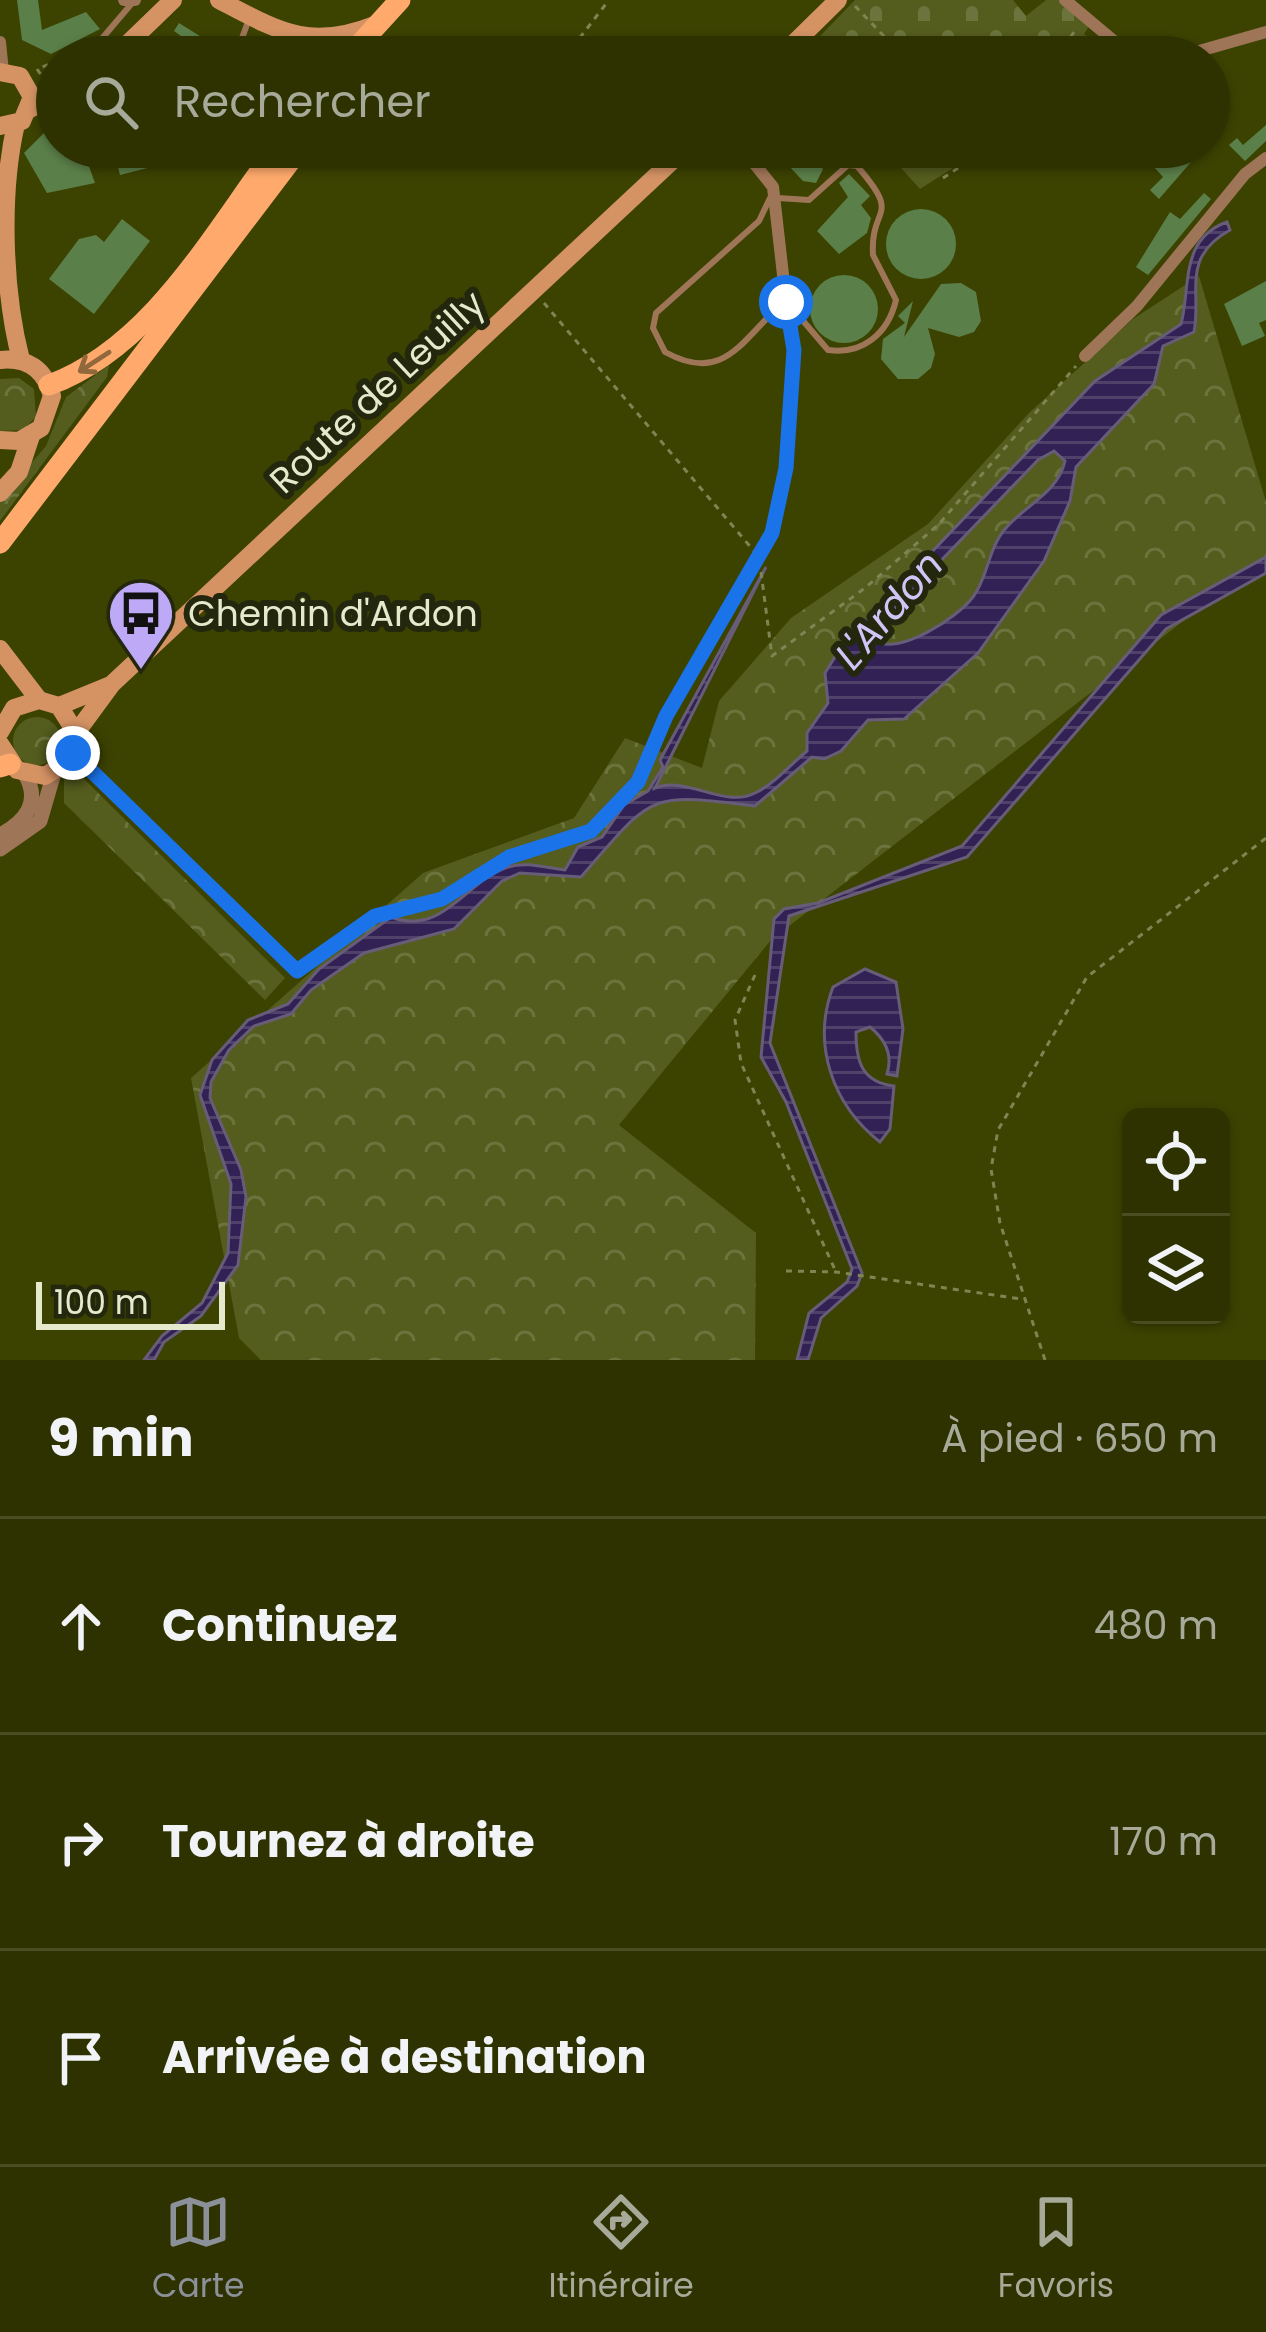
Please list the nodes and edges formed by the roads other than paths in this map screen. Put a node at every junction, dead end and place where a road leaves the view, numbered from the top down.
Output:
1 (173, 0) edge
2 (219, 0) edge
3 (400, 0) edge
4 (412, 0) edge
5 (838, 0) edge
6 (1065, 0) edge
7 (131, 1) edge
8 (250, 16) junction
9 (380, 22) junction
10 (1266, 32) edge
11 (104, 36) edge
12 (136, 36) edge
13 (243, 36) edge
14 (299, 36) edge
15 (347, 36) edge
16 (367, 36) edge
17 (385, 36) edge
18 (801, 36) edge
19 (1109, 36) edge
20 (0, 42) edge
21 (1230, 42) edge
22 (2, 72) edge
23 (36, 85) edge
24 (36, 103) edge
25 (8, 125) edge
26 (1266, 158) edge
27 (262, 168) edge
28 (285, 168) edge
29 (665, 168) edge
30 (756, 168) edge
31 (842, 168) edge
32 (858, 168) edge
33 (774, 192) junction
34 (786, 302) junction
35 (1085, 356) road end
36 (0, 360) edge
37 (21, 360) junction
38 (49, 385) junction
39 (32, 436) junction
40 (0, 440) edge
41 (0, 493) edge
42 (0, 543) edge
43 (0, 650) edge
44 (0, 662) edge
45 (112, 684) junction
46 (39, 700) junction
47 (59, 706) junction
48 (14, 708) junction
49 (0, 732) edge
50 (74, 743) junction
51 (9, 762) edge
52 (54, 772) junction
53 (0, 835) edge
54 (0, 849) edge

1 - 12 main road
2 - 8 main road
3 - 9 main road
4 - 17 main road
5 - 18 main road
6 - 19 street
7 - 11 lane
8 - 13 lane
8 - 14 main road
9 - 15 main road
9 - 16 main road
10 - 21 street
20 - 22 street
22 - 23 main road
24 - 25 main road
25 - 37 main road
26 - 35 street
27 -> 38 main road
28 - 42 main road
29 - 45 main road, Route de Leuilly
30 - 33 street
31 - 33 lane
32 - 34 lane
33 - 34 street
33 - 34 lane
36 - 37 main road
37 - 38 main road
38 - 39 main road
39 - 40 main road
39 - 41 main road
43 - 46 main road
44 - 48 main road
45 - 47 main road
45 - 50 main road
46 - 47 main road
46 - 48 main road
47 - 50 main road
48 - 49 main road
50 - 52 main road
51 - 52 main road
51 - 53 street
52 - 54 street

